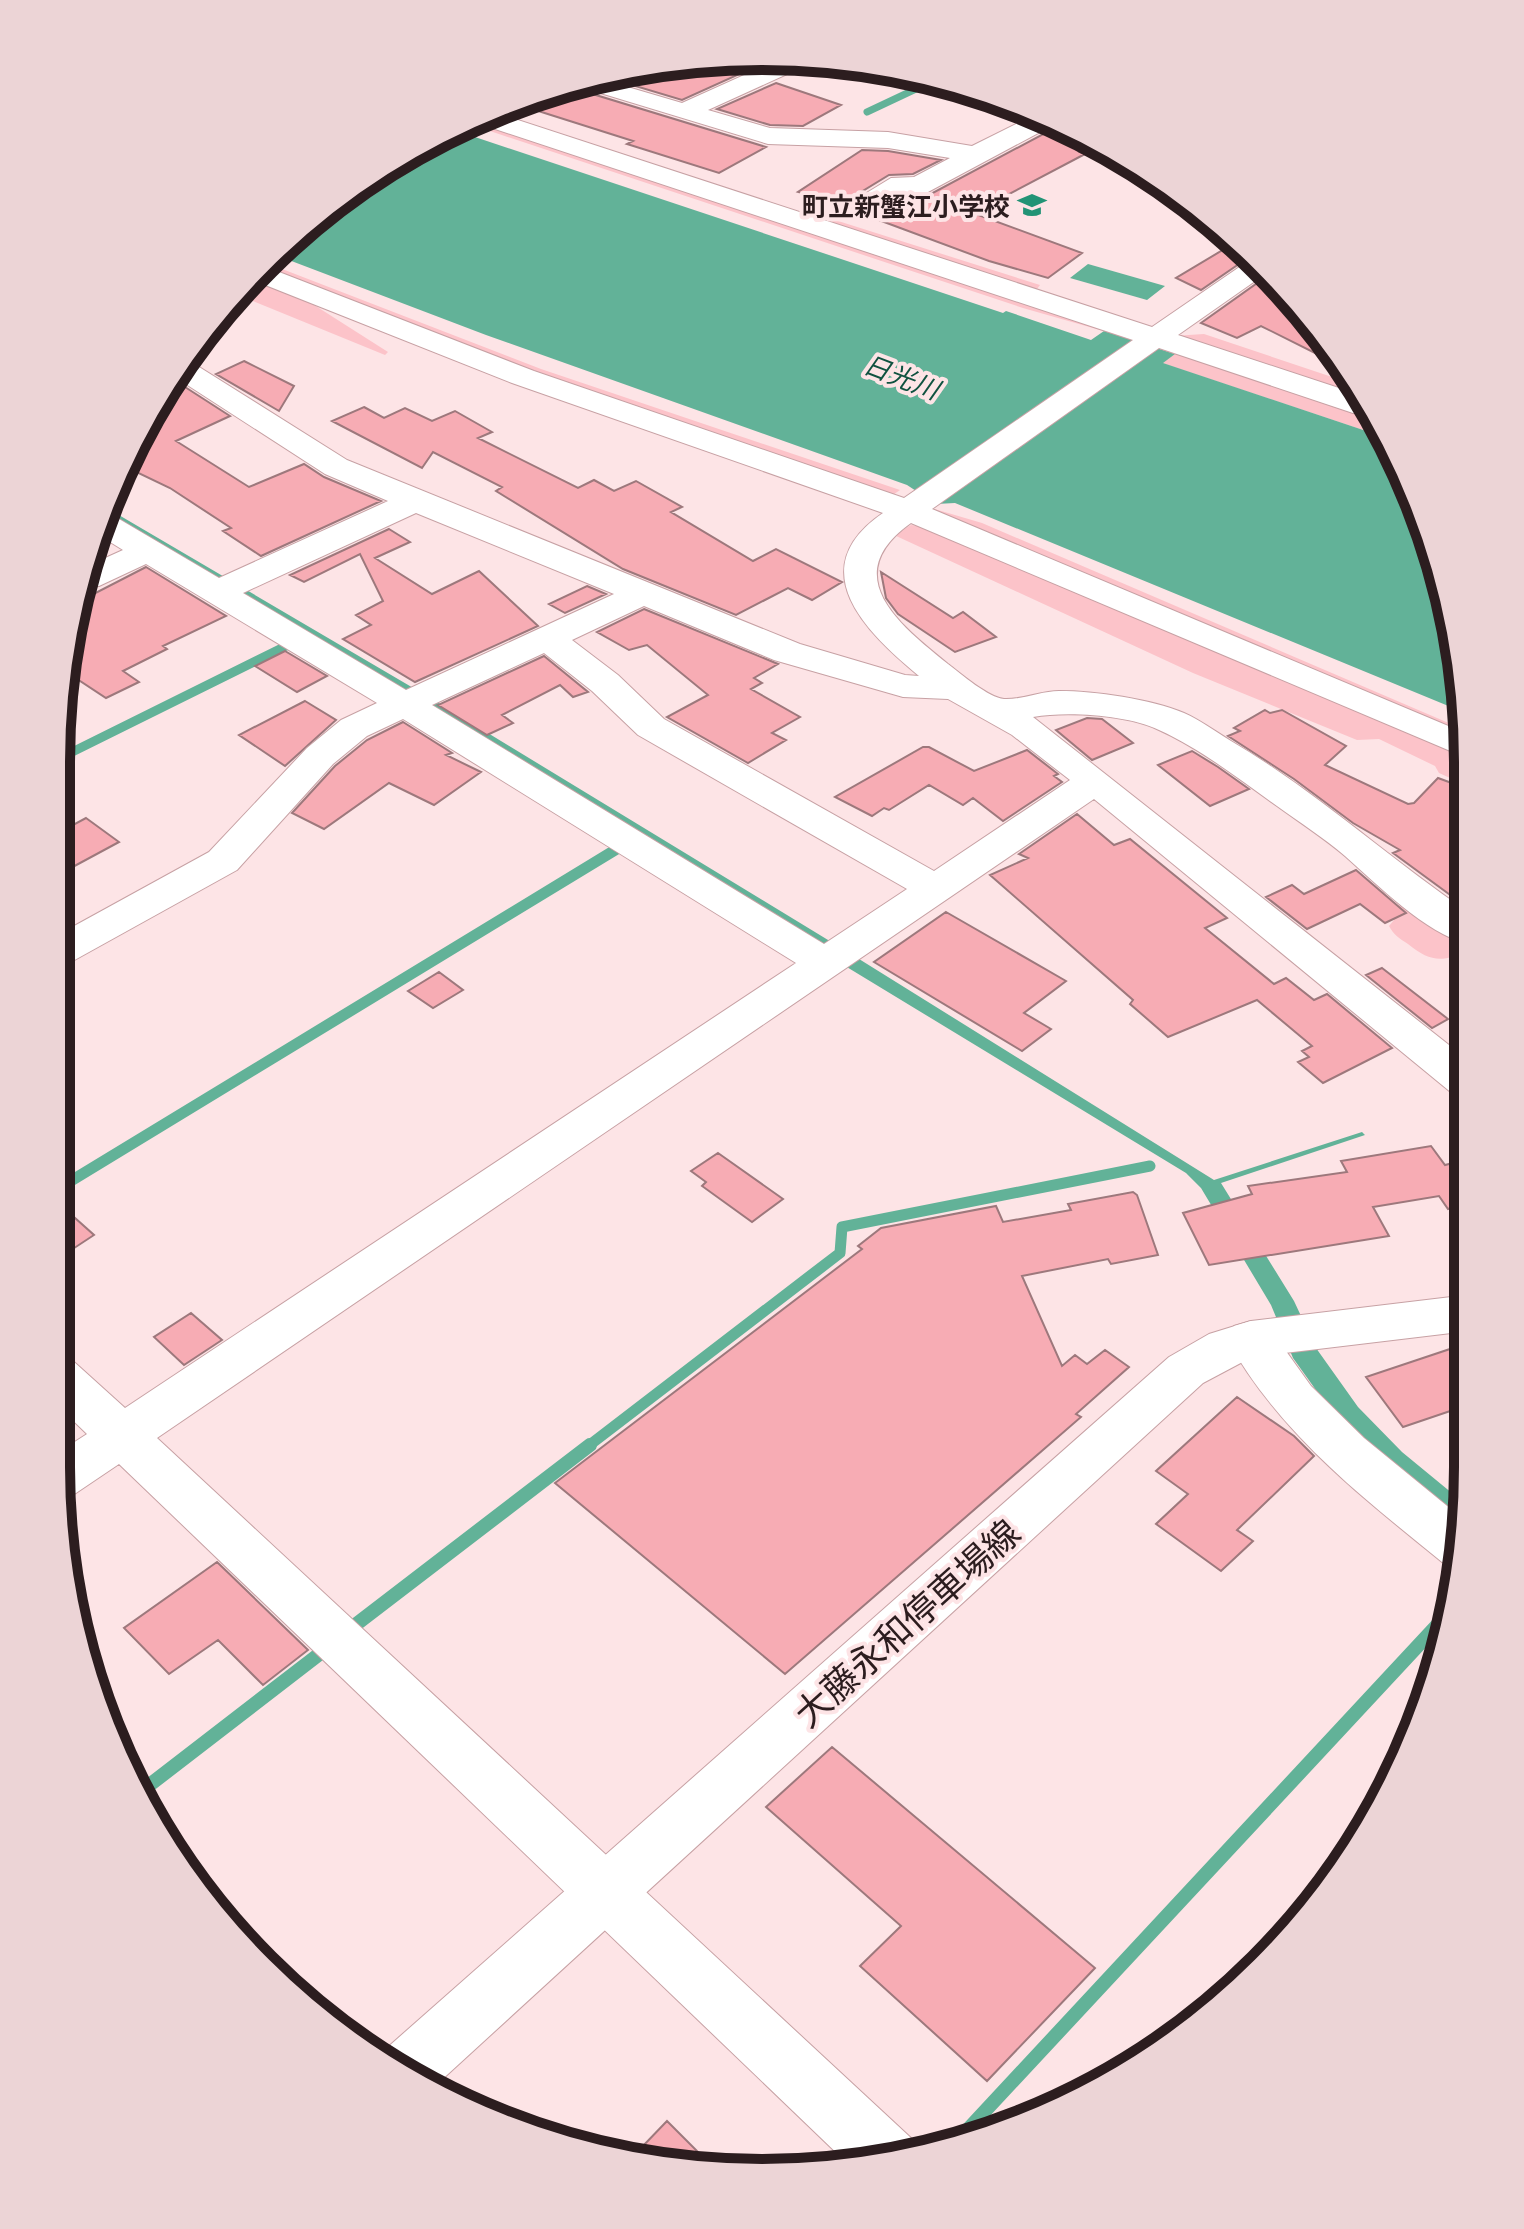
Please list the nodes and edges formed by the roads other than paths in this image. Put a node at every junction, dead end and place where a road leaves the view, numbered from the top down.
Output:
1 (775, 70) edge
2 (606, 88) edge
3 (685, 111) junction
4 (499, 122) edge
5 (1032, 125) edge
6 (976, 154) junction
7 (865, 206) dead end
8 (1249, 272) edge
9 (269, 277) edge
10 (1152, 338) junction
11 (190, 374) edge
12 (1352, 402) edge
13 (415, 501) junction
14 (911, 508) junction
15 (111, 529) edge
16 (147, 551) junction
17 (97, 575) edge
18 (226, 588) junction
19 (645, 593) junction
20 (548, 639) junction
21 (956, 688) junction
22 (415, 699) junction
23 (997, 711) junction
24 (1454, 741) edge
25 (1095, 781) junction
26 (934, 888) junction
27 (1454, 921) edge
28 (70, 945) edge
29 (833, 956) junction
30 (1454, 1072) edge
31 (1454, 1315) edge
32 (1279, 1336) junction
33 (70, 1387) edge
34 (121, 1435) junction
35 (70, 1471) edge
36 (1450, 1539) edge
37 (605, 1893) junction
38 (414, 2065) edge
39 (877, 2149) edge

1 - 3 street
2 - 3 street
3 - 6 street
4 - 10 street
5 - 6 street
6 - 7 street
8 - 10 street
9 - 14 street
10 - 12 street
10 - 14 street
11 - 13 street
13 - 18 street
13 - 19 street
14 - 21 street
14 - 24 street
15 - 16 street
16 - 17 street
16 - 18 street
18 - 22 street
19 - 20 street
19 - 21 street
20 - 22 street
20 - 26 street
21 - 23 street
22 - 28 street
22 - 29 street
23 - 25 street
23 - 27 street
25 - 26 street
25 - 30 street
26 - 29 street
29 - 34 street
31 - 32 street, 大藤永和停車場線
32 - 36 street
32 - 37 street, 大藤永和停車場線
33 - 34 street
34 - 35 street
34 - 37 street
37 - 38 street, 大藤永和停車場線
37 - 39 street

